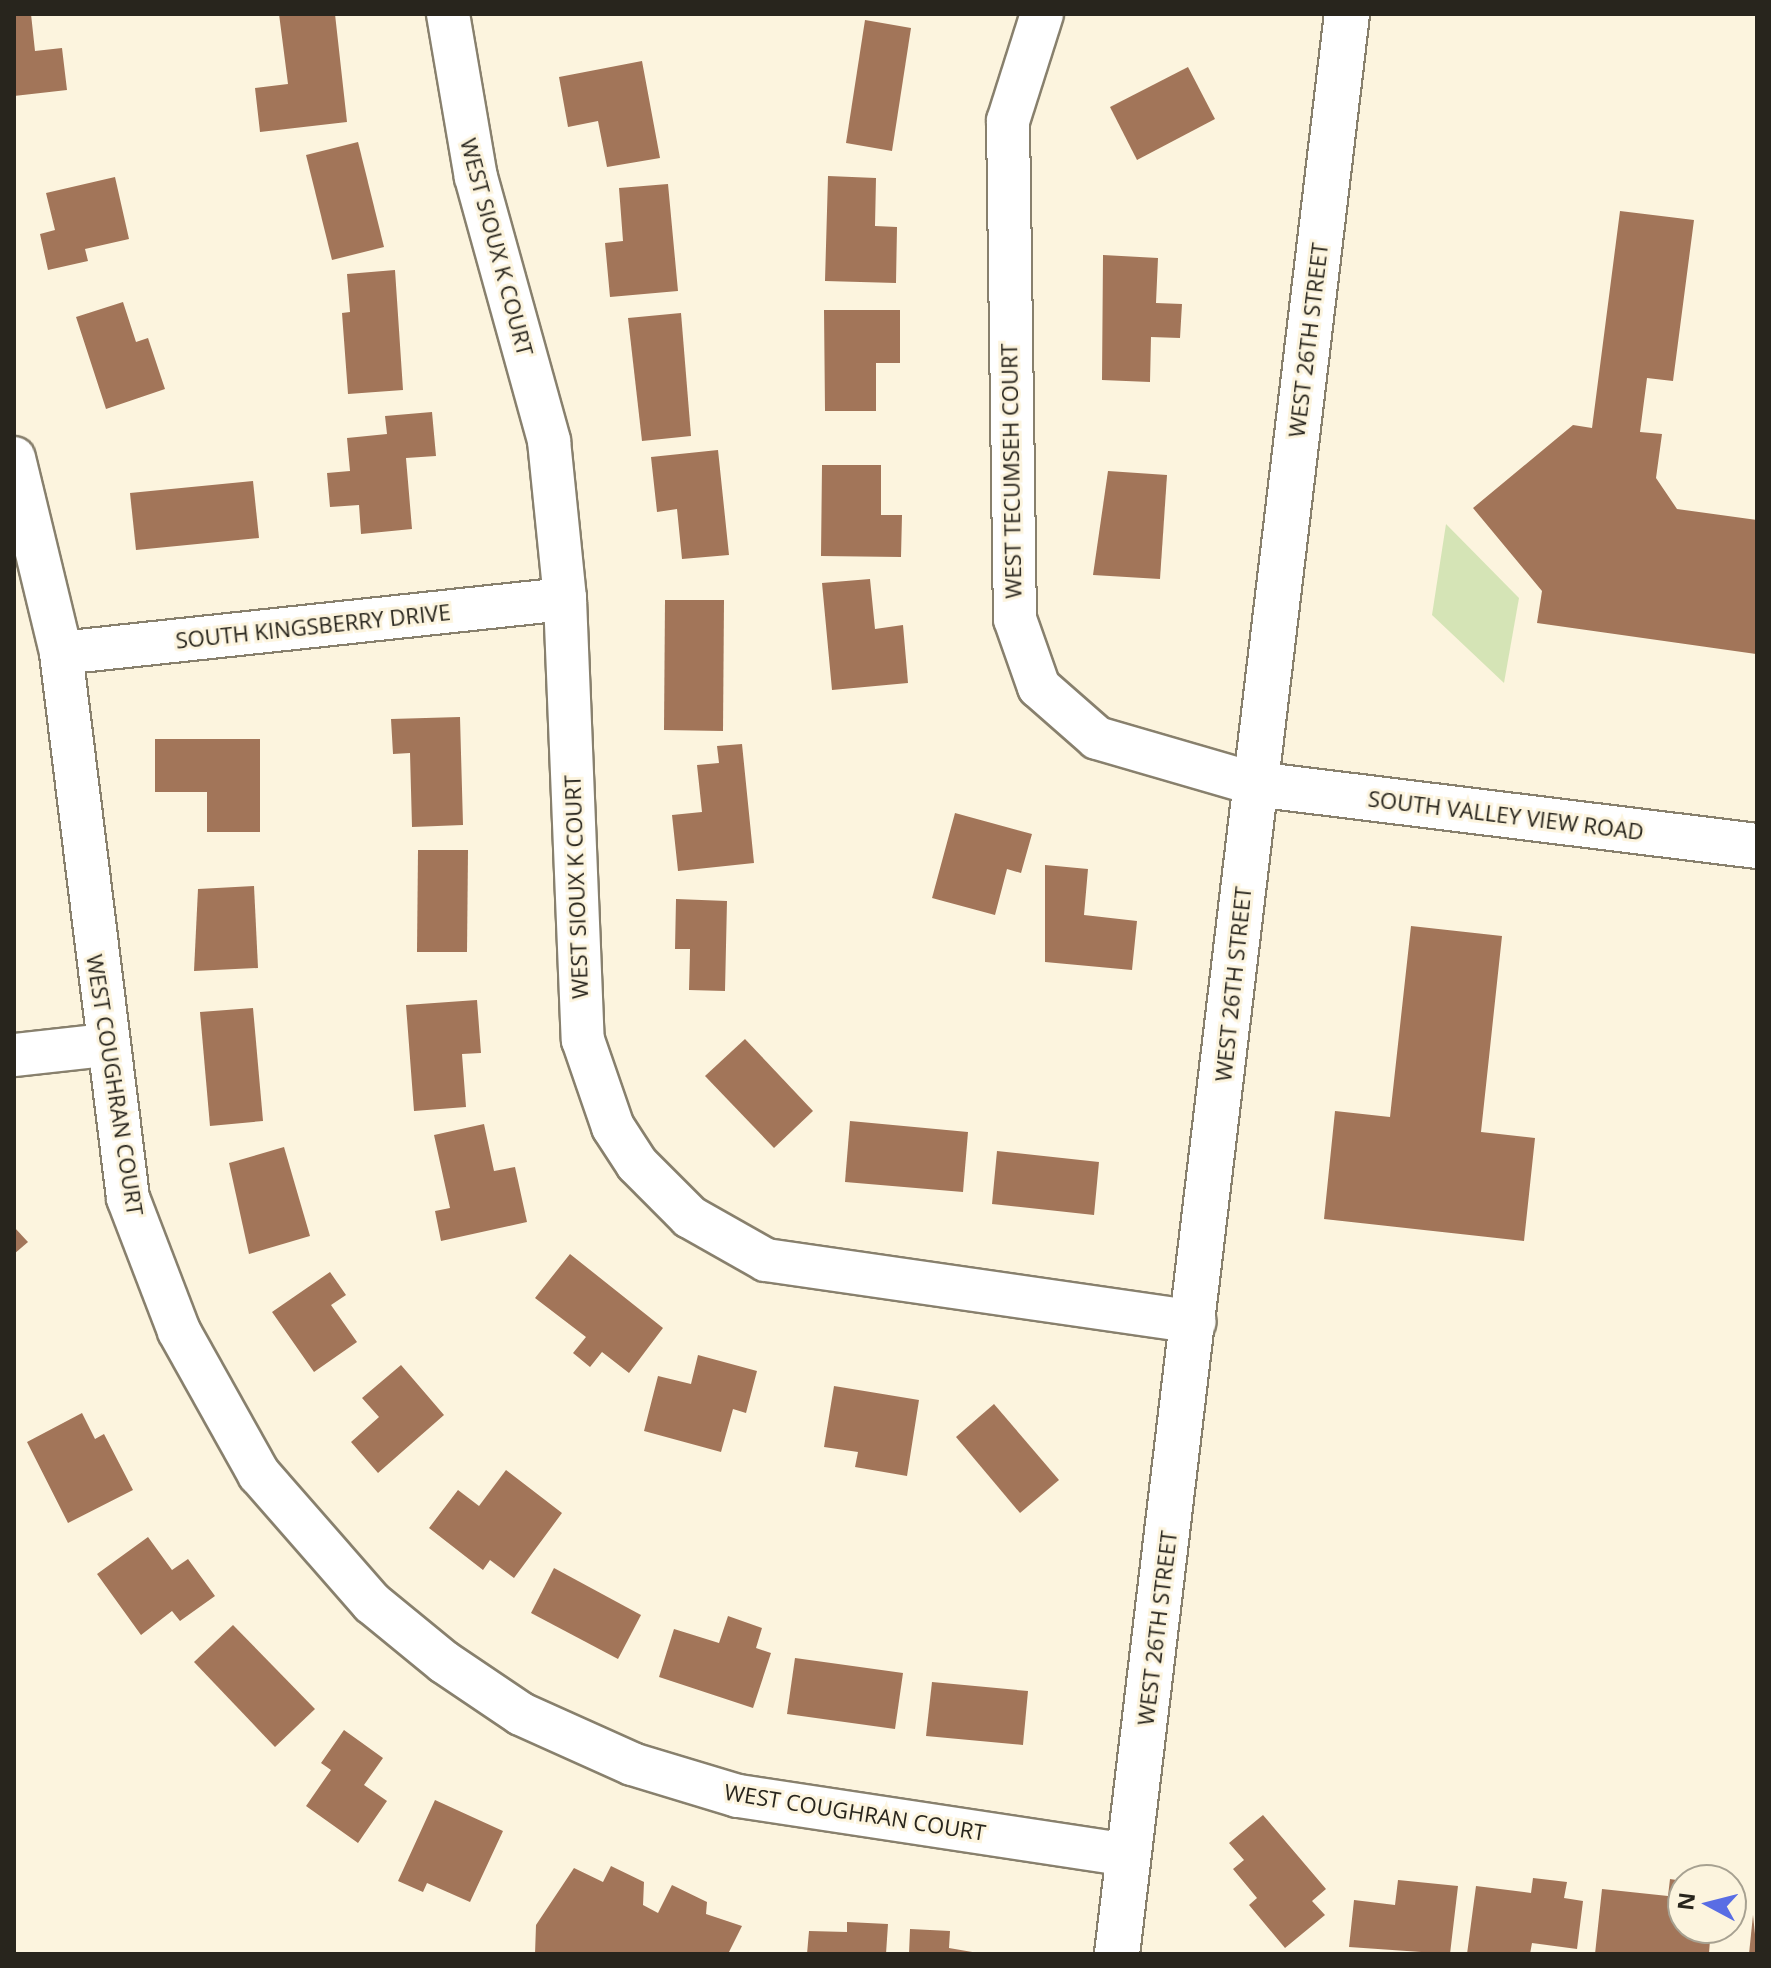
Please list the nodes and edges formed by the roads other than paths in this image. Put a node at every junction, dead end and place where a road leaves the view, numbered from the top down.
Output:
1 (448, 14) edge
2 (1042, 14) edge
3 (1347, 14) edge
4 (14, 458) edge
5 (565, 599) junction
6 (61, 653) junction
7 (1255, 784) junction
8 (1757, 846) edge
9 (105, 1045) junction
10 (14, 1055) edge
11 (1195, 1322) junction
12 (1128, 1855) junction
13 (1117, 1954) edge

1 - 5 street, WEST SIOUX K COURT
2 - 7 street, WEST TECUMSEH COURT
3 - 7 main road, WEST 26TH STREET
4 - 6 street, WEST COUGHRAN COURT
5 - 6 street, SOUTH KINGSBERRY DRIVE
5 - 11 street, WEST SIOUX K COURT
6 - 9 street, WEST COUGHRAN COURT
7 - 8 main road, SOUTH VALLEY VIEW ROAD
7 - 11 main road, WEST 26TH STREET
9 - 10 street
9 - 12 street, WEST COUGHRAN COURT
11 - 12 main road, WEST 26TH STREET
12 - 13 main road, WEST 26TH STREET

